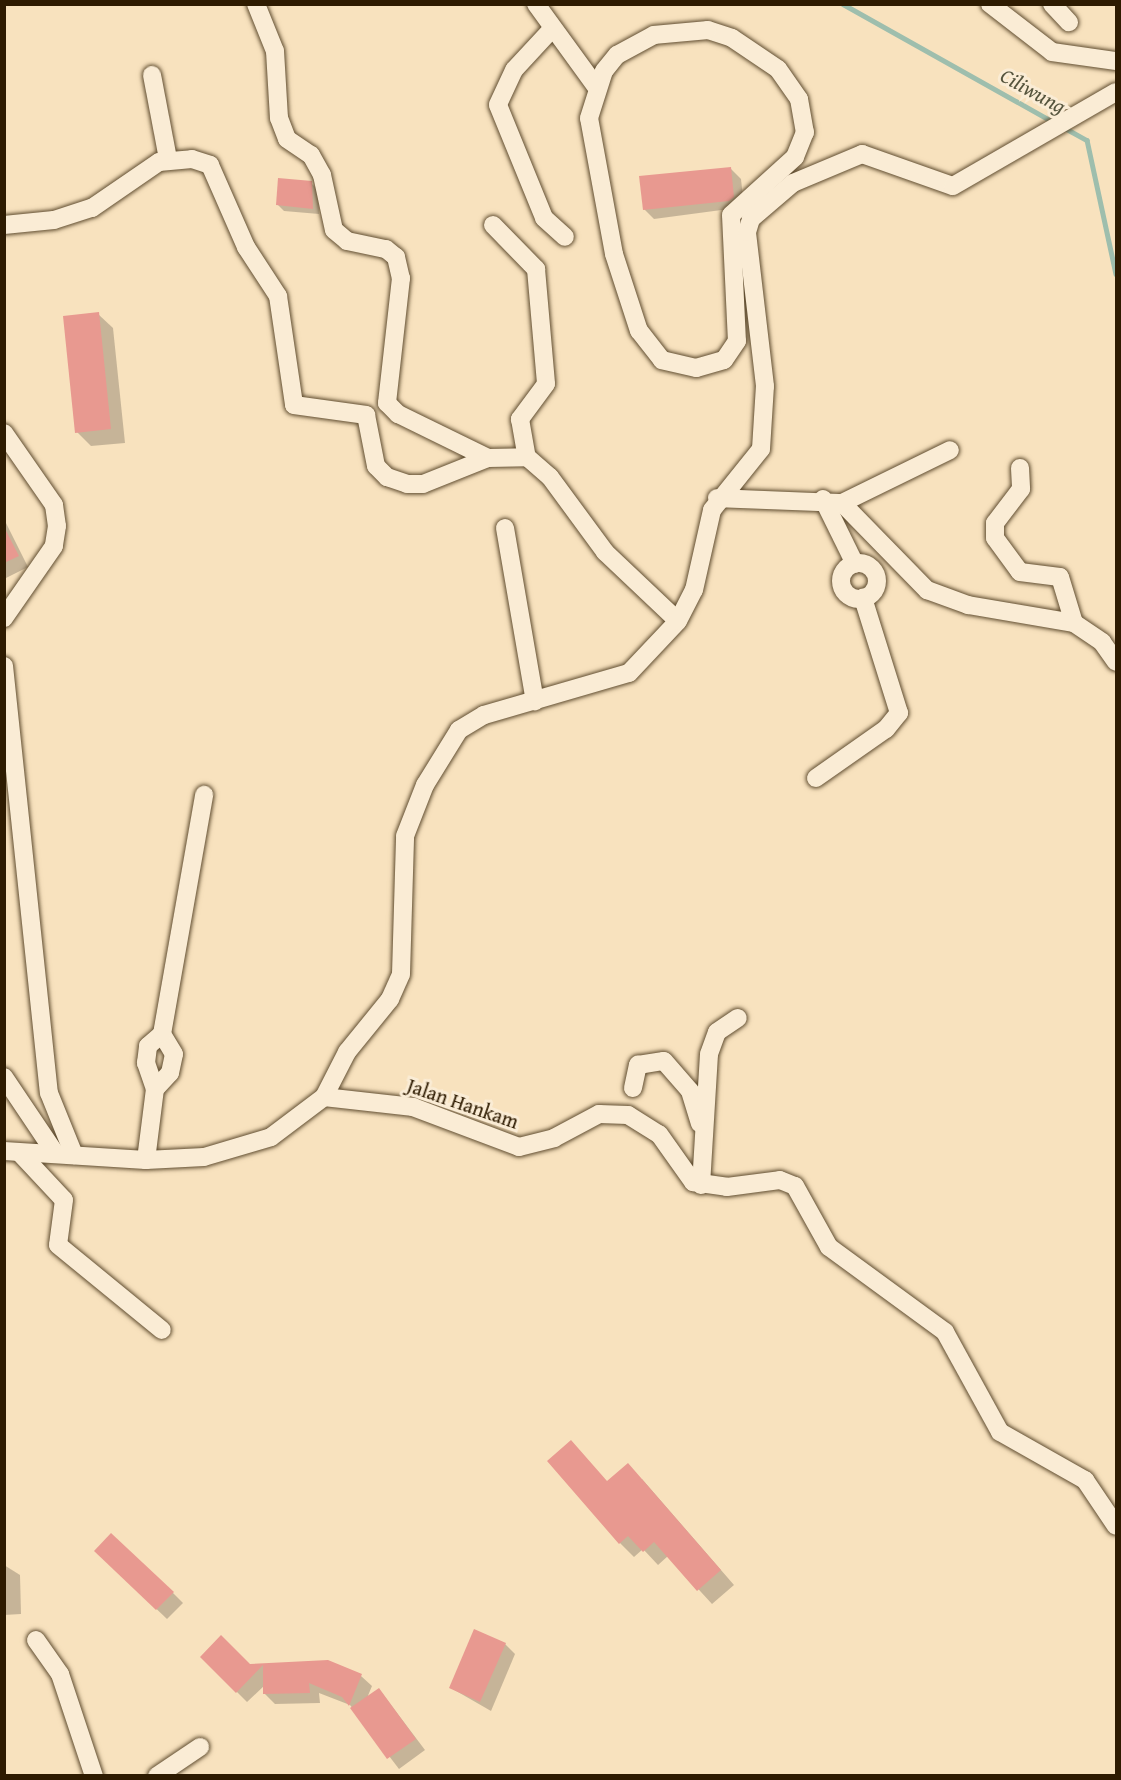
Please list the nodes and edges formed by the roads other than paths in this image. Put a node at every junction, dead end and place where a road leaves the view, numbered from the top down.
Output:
1 (256, 4) edge
2 (536, 4) edge
3 (990, 4) edge
4 (1052, 4) edge
5 (1069, 22) dead end
6 (551, 30) junction
7 (1116, 61) edge
8 (152, 75) dead end
9 (597, 88) junction
10 (1116, 92) edge
11 (168, 159) junction
12 (4, 225) edge
13 (493, 225) dead end
14 (565, 237) dead end
15 (762, 339) junction
16 (737, 341) junction
17 (4, 433) edge
18 (950, 450) dead end
19 (527, 457) junction
20 (488, 458) junction
21 (1020, 468) dead end
22 (717, 498) junction
23 (823, 499) junction
24 (842, 503) junction
25 (504, 528) dead end
26 (4, 618) edge
27 (678, 621) junction
28 (1074, 623) junction
29 (1116, 662) edge
30 (4, 666) edge
31 (535, 701) junction
32 (816, 778) dead end
33 (204, 795) dead end
34 (738, 1018) dead end
35 (162, 1034) junction
36 (4, 1077) edge
37 (633, 1088) dead end
38 (155, 1089) junction
39 (324, 1097) junction
40 (704, 1139) junction
41 (12, 1152) edge
42 (55, 1153) junction
43 (74, 1155) junction
44 (146, 1160) junction
45 (701, 1185) junction
46 (162, 1330) dead end
47 (1116, 1526) edge
48 (36, 1640) dead end
49 (200, 1747) dead end
50 (94, 1776) edge
51 (157, 1776) edge

1 - 20 street
2 - 6 street
3 - 7 street
4 - 5 street
6 - 9 street
6 - 14 street
8 - 11 street
9 - 16 street
9 - 16 street
10 - 15 street
11 - 12 street
11 - 20 street
13 - 19 street
15 - 16 street
15 - 22 street
17 - 26 street
18 - 24 street
19 - 20 street
19 - 27 street
21 - 28 street
22 - 23 street
22 - 27 street
23 - 24 street
23 - 32 street
24 - 28 street
25 - 31 street
27 - 31 street
28 - 29 street
30 - 43 street
31 - 39 street
33 - 35 street
34 - 40 street
35 - 38 street
35 - 38 street
36 - 42 street
37 - 40 street
38 - 44 street
39 - 44 street
39 - 45 street, Jalan Hankam
40 - 45 street
41 - 42 street
41 - 46 street
42 - 43 street
43 - 44 street
45 - 47 street
48 - 50 street
49 - 51 street

